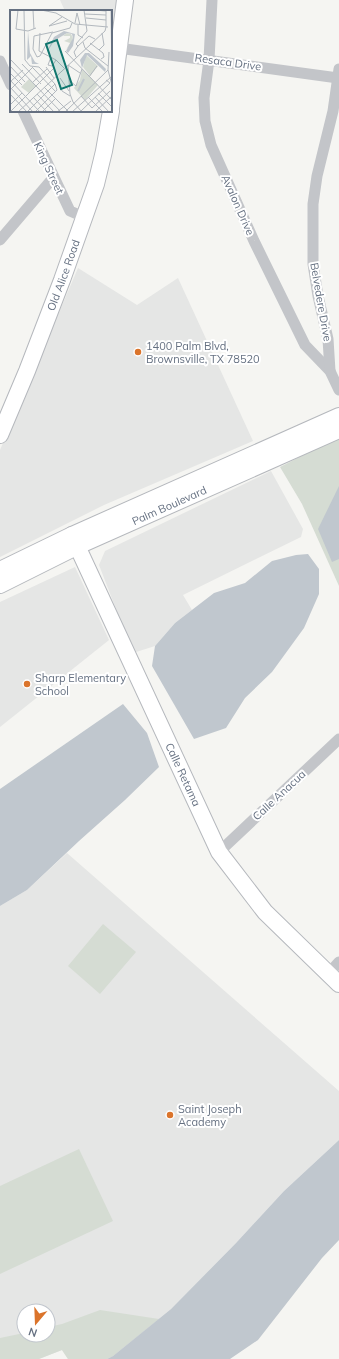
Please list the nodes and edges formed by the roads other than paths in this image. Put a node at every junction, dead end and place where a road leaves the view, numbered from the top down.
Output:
1 (125, 0) edge
2 (212, 0) edge
3 (118, 48) junction
4 (209, 60) junction
5 (0, 61) edge
6 (339, 69) edge
7 (338, 78) edge
8 (10, 83) edge
9 (112, 99) edge
10 (23, 112) edge
11 (111, 112) edge
12 (54, 178) junction
13 (84, 217) junction
14 (0, 240) edge
15 (330, 371) junction
16 (339, 390) edge
17 (339, 416) edge
18 (339, 430) edge
19 (0, 435) edge
20 (75, 541) junction
21 (0, 570) edge
22 (0, 585) edge
23 (339, 739) edge
24 (219, 852) junction
25 (336, 973) edge

1 - 3 main road
2 - 4 street, Avalon Drive
3 - 4 street, Resaca Drive
3 - 9 main road
4 - 7 street, Resaca Drive
4 - 15 street, Avalon Drive
5 - 8 street
6 - 7 street, Belvedere Drive
7 - 15 street, Belvedere Drive
10 - 12 street, King Street
11 - 13 main road, Old Alice Road
12 - 13 street, King Street
12 - 14 street
13 - 19 main road, Old Alice Road
15 - 16 street, Avalon Drive
17 - 20 main road, Palm Boulevard
18 - 20 main road, Palm Boulevard
20 - 21 main road, Palm Boulevard
20 - 22 main road, Palm Boulevard
20 - 24 main road, Calle Retama
23 - 24 street, Calle Anacua
24 - 25 main road, Calle Retama

